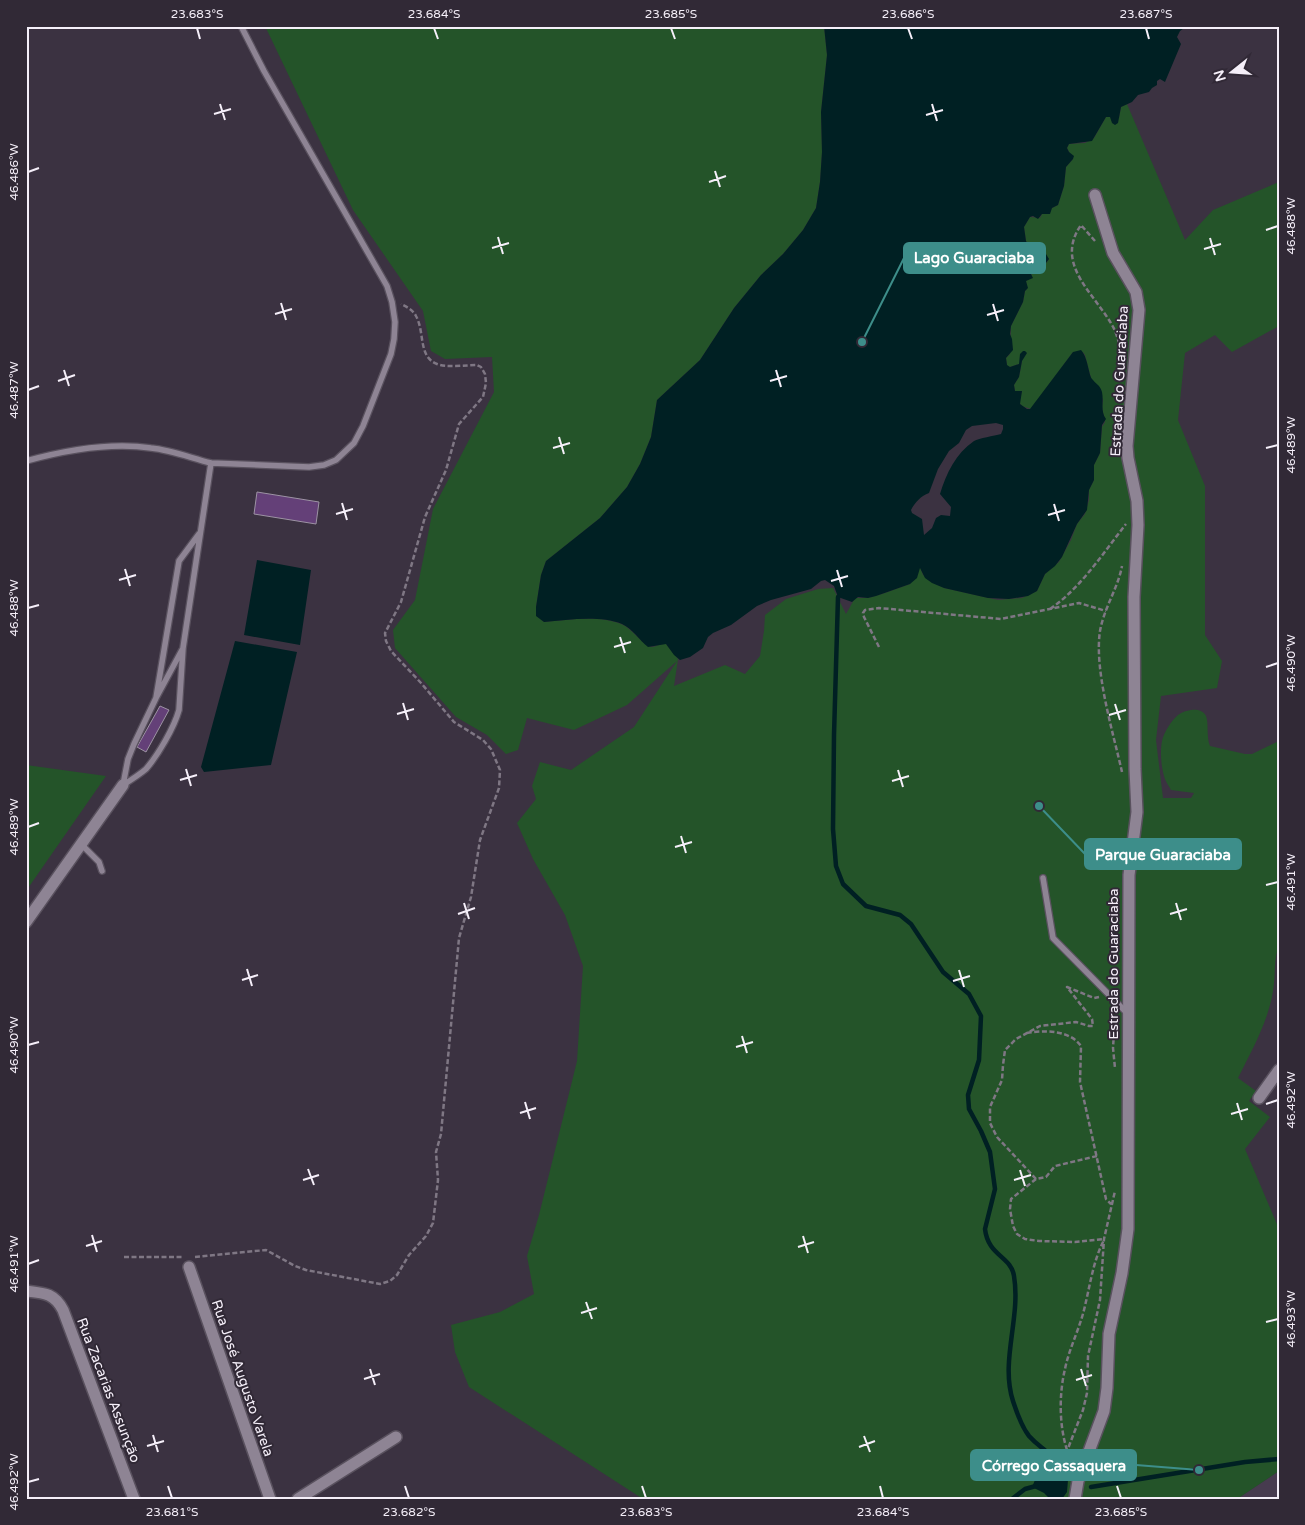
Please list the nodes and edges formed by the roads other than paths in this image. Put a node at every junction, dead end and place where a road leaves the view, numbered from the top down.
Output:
1 (241, 26) edge
2 (1095, 195) dead end
3 (26, 461) edge
4 (211, 463) junction
5 (200, 532) junction
6 (183, 648) junction
7 (156, 698) junction
8 (123, 785) junction
9 (82, 844) junction
10 (102, 871) dead end
11 (1043, 878) dead end
12 (26, 922) edge
13 (1128, 1014) junction
14 (1279, 1070) edge
15 (1259, 1098) dead end
16 (189, 1260) road end
17 (26, 1292) edge
18 (396, 1437) dead end
19 (134, 1499) edge
20 (270, 1499) edge
21 (298, 1499) edge
22 (1075, 1499) edge

1 - 4 lane
2 - 13 street, Estrada do Guaraciaba
3 - 4 lane
4 - 5 lane
5 - 6 lane
5 - 7 lane
6 - 7 lane
6 - 8 lane
7 - 8 lane
8 - 9 street
9 - 10 lane
9 - 12 street
11 - 13 lane
13 - 22 street, Estrada do Guaraciaba
14 - 15 street
16 - 20 street, Rua José Augusto Varela
17 - 19 street, Rua Zacarias Assunção
18 - 21 street

